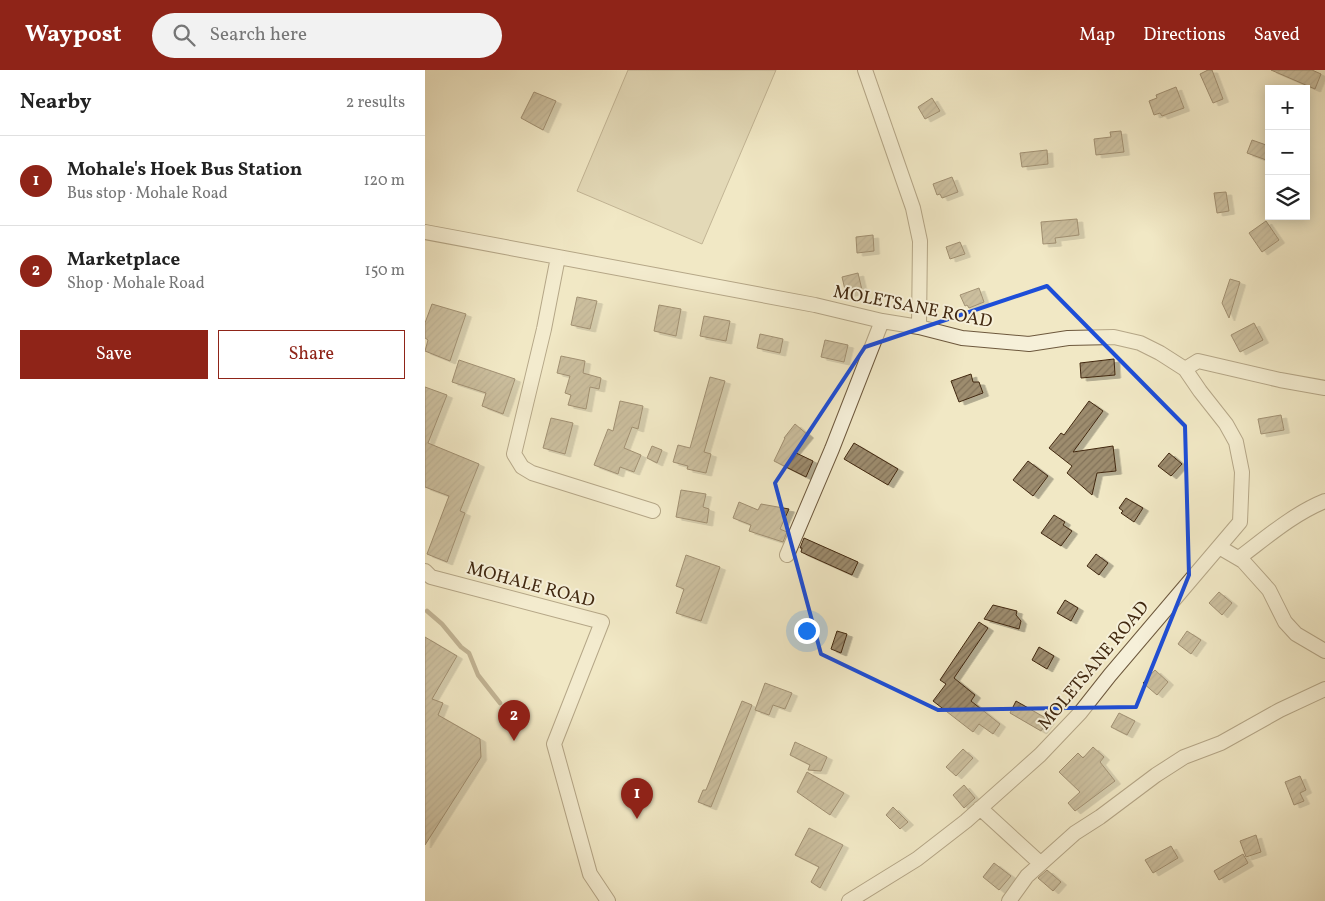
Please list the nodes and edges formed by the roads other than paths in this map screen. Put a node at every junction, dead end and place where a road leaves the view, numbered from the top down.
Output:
1 (865, 70) edge
2 (425, 232) edge
3 (558, 256) junction
4 (882, 321) junction
5 (919, 327) junction
6 (1185, 369) junction
7 (1325, 388) edge
8 (1325, 501) edge
9 (653, 511) dead end
10 (1219, 547) junction
11 (787, 555) dead end
12 (1239, 558) junction
13 (425, 571) edge
14 (1325, 651) edge
15 (1325, 689) edge
16 (980, 808) junction
17 (1040, 863) junction
18 (609, 901) edge
19 (849, 901) edge
20 (1009, 901) edge

1 - 5 street
2 - 3 street, MOLETSANE ROAD
3 - 4 street, MOLETSANE ROAD
3 - 9 street
4 - 5 street, MOLETSANE ROAD
4 - 11 street
5 - 6 street, MOLETSANE ROAD
6 - 7 street
6 - 10 street, MOLETSANE ROAD
8 - 12 street
10 - 12 street
10 - 16 street, MOLETSANE ROAD
12 - 14 street
13 - 18 street, MOHALE ROAD
15 - 17 street
16 - 17 street
16 - 19 street, MOLETSANE ROAD
17 - 20 street

